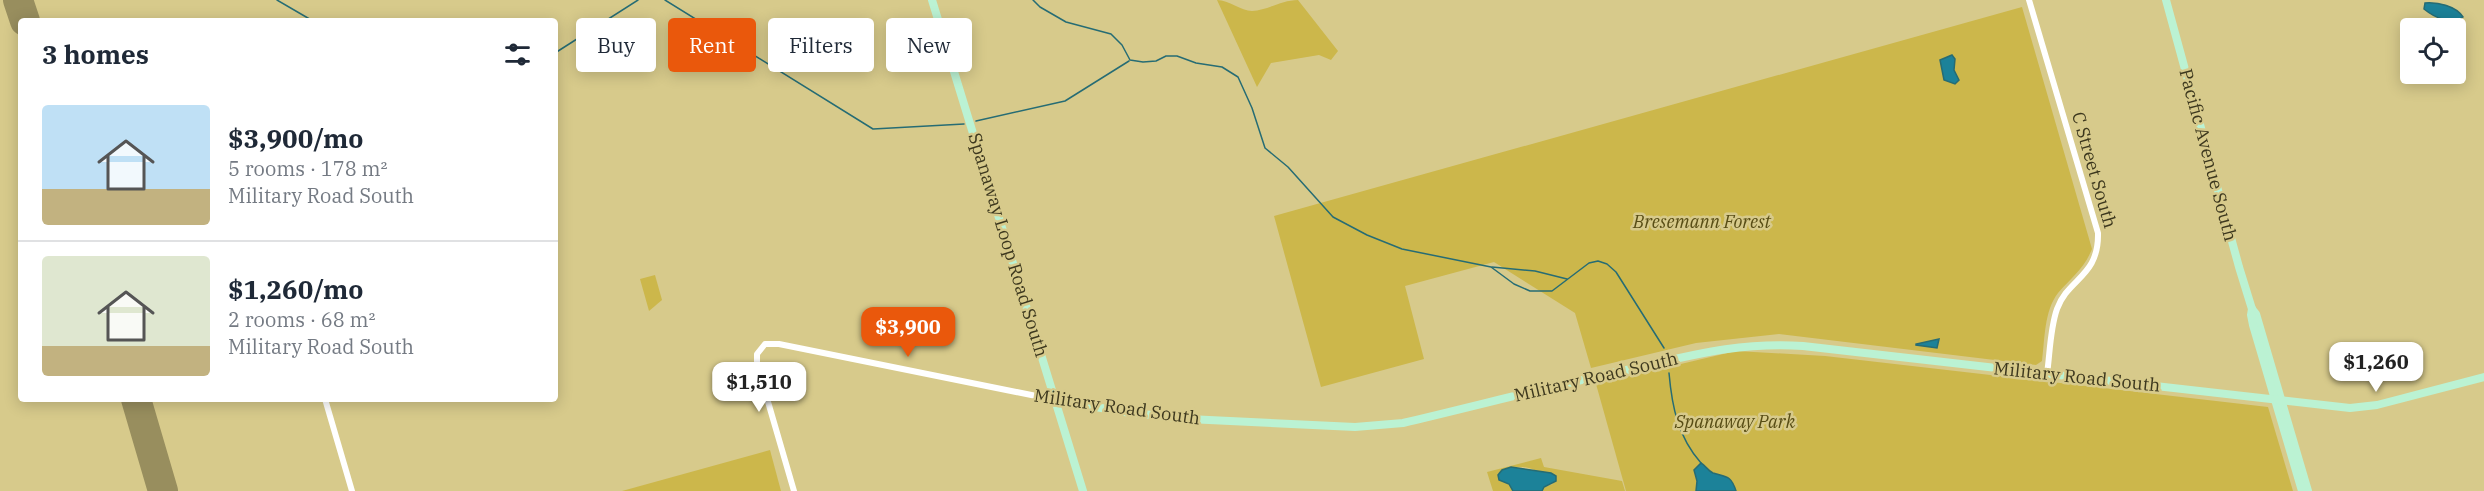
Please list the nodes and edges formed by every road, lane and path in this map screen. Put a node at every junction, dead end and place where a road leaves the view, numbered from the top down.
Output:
1 (932, 0) edge
2 (2029, 0) edge
3 (2166, 0) edge
4 (2047, 374) junction
5 (2484, 377) edge
6 (1056, 400) junction
7 (2278, 401) junction
8 (326, 402) edge
9 (352, 491) edge
10 (794, 491) edge
11 (1083, 491) edge
12 (2302, 491) edge
13 (2308, 491) edge

1 - 6 main road, Spanaway Loop Road South
2 - 4 street, C Street South
3 - 7 main road, Pacific Avenue South
4 - 6 main road, Military Road South
4 - 7 main road, Military Road South
5 - 7 main road, Military Road South
6 - 10 street, Military Road South
6 - 11 main road, Spanaway Loop Road South
7 - 12 main road, Pacific Avenue South
7 - 13 main road, Pacific Avenue South
8 - 9 street

